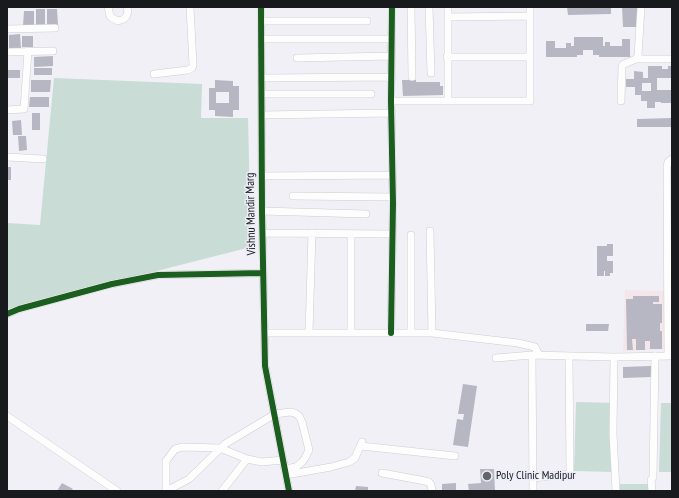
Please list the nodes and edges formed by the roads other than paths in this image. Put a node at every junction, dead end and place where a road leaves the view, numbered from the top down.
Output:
1 (108, 7) edge
2 (127, 7) edge
3 (190, 7) edge
4 (262, 7) edge
5 (392, 7) edge
6 (411, 7) edge
7 (429, 7) edge
8 (448, 7) edge
9 (530, 7) edge
10 (640, 7) edge
11 (530, 16) junction
12 (448, 17) junction
13 (262, 21) junction
14 (367, 21) dead end
15 (55, 28) dead end
16 (7, 29) edge
17 (262, 39) junction
18 (391, 39) junction
19 (52, 50) dead end
20 (28, 51) junction
21 (7, 52) edge
22 (391, 56) junction
23 (447, 57) junction
24 (297, 58) dead end
25 (530, 58) junction
26 (636, 59) junction
27 (672, 59) edge
28 (431, 73) dead end
29 (154, 74) dead end
30 (392, 76) junction
31 (412, 77) dead end
32 (262, 78) junction
33 (262, 94) junction
34 (372, 94) dead end
35 (391, 101) junction
36 (448, 101) junction
37 (621, 101) dead end
38 (7, 110) edge
39 (392, 113) junction
40 (262, 115) junction
41 (7, 157) edge
42 (43, 159) dead end
43 (672, 159) edge
44 (262, 176) junction
45 (393, 176) junction
46 (293, 196) dead end
47 (393, 197) junction
48 (262, 211) junction
49 (366, 214) dead end
50 (430, 231) dead end
51 (262, 233) junction
52 (312, 233) junction
53 (350, 234) junction
54 (393, 234) junction
55 (411, 235) dead end
56 (670, 238) edge
57 (263, 273) junction
58 (7, 314) edge
59 (264, 333) junction
60 (309, 333) junction
61 (351, 333) junction
62 (392, 333) junction
63 (411, 333) junction
64 (432, 333) junction
65 (536, 355) junction
66 (569, 356) junction
67 (655, 356) junction
68 (670, 356) edge
69 (614, 357) junction
70 (496, 358) dead end
71 (274, 414) junction
72 (7, 416) edge
73 (220, 448) junction
74 (455, 456) dead end
75 (247, 459) junction
76 (283, 460) junction
77 (285, 472) junction
78 (382, 473) dead end
79 (533, 478) junction
80 (117, 491) edge
81 (166, 491) edge
82 (222, 491) edge
83 (289, 491) edge
84 (432, 491) edge
85 (533, 491) edge
86 (616, 491) edge
87 (652, 491) edge

1 - 2 street
3 - 29 street
4 - 13 street, Vishnu Mandir Marg
5 - 18 street
6 - 31 street
7 - 28 street
8 - 12 street
9 - 11 street
10 - 26 street
11 - 12 street
11 - 25 street
12 - 23 street
13 - 14 street
13 - 17 street, Vishnu Mandir Marg
15 - 16 street
17 - 18 street
17 - 32 street, Vishnu Mandir Marg
18 - 22 street
19 - 20 street
20 - 21 street
20 - 38 street
22 - 24 street
22 - 30 street
23 - 25 street
23 - 36 street
25 - 36 street
26 - 27 street
26 - 37 street
30 - 32 street
30 - 35 street
32 - 33 street, Vishnu Mandir Marg
33 - 34 street
33 - 40 street, Vishnu Mandir Marg
35 - 36 street
35 - 39 street
39 - 40 street
39 - 45 street
40 - 44 street, Vishnu Mandir Marg
41 - 42 street
43 - 56 street
44 - 45 street
44 - 48 street, Vishnu Mandir Marg
45 - 47 street
46 - 47 street
47 - 54 street
48 - 49 street
48 - 51 street, Vishnu Mandir Marg
50 - 64 street
51 - 52 street
51 - 57 street, Vishnu Mandir Marg
52 - 53 street
52 - 60 street
53 - 54 street
53 - 61 street
54 - 62 street
55 - 63 street
56 - 68 street
57 - 58 street
57 - 59 street, Vishnu Mandir Marg
59 - 60 street
59 - 71 street, Vishnu Mandir Marg
60 - 61 street
61 - 62 street
62 - 63 street
63 - 64 street
64 - 65 street
65 - 66 street
65 - 70 street
65 - 79 street
66 - 69 street
66 - 79 street
67 - 68 street
67 - 69 street
67 - 87 street
69 - 86 street
71 - 73 street
71 - 76 street, Vishnu Mandir Marg
71 - 77 street
72 - 80 street
73 - 75 street
73 - 81 street
73 - 81 street
74 - 77 street
75 - 76 street
75 - 82 street
76 - 77 street, Vishnu Mandir Marg
77 - 83 street, Vishnu Mandir Marg
78 - 84 street
79 - 85 street

